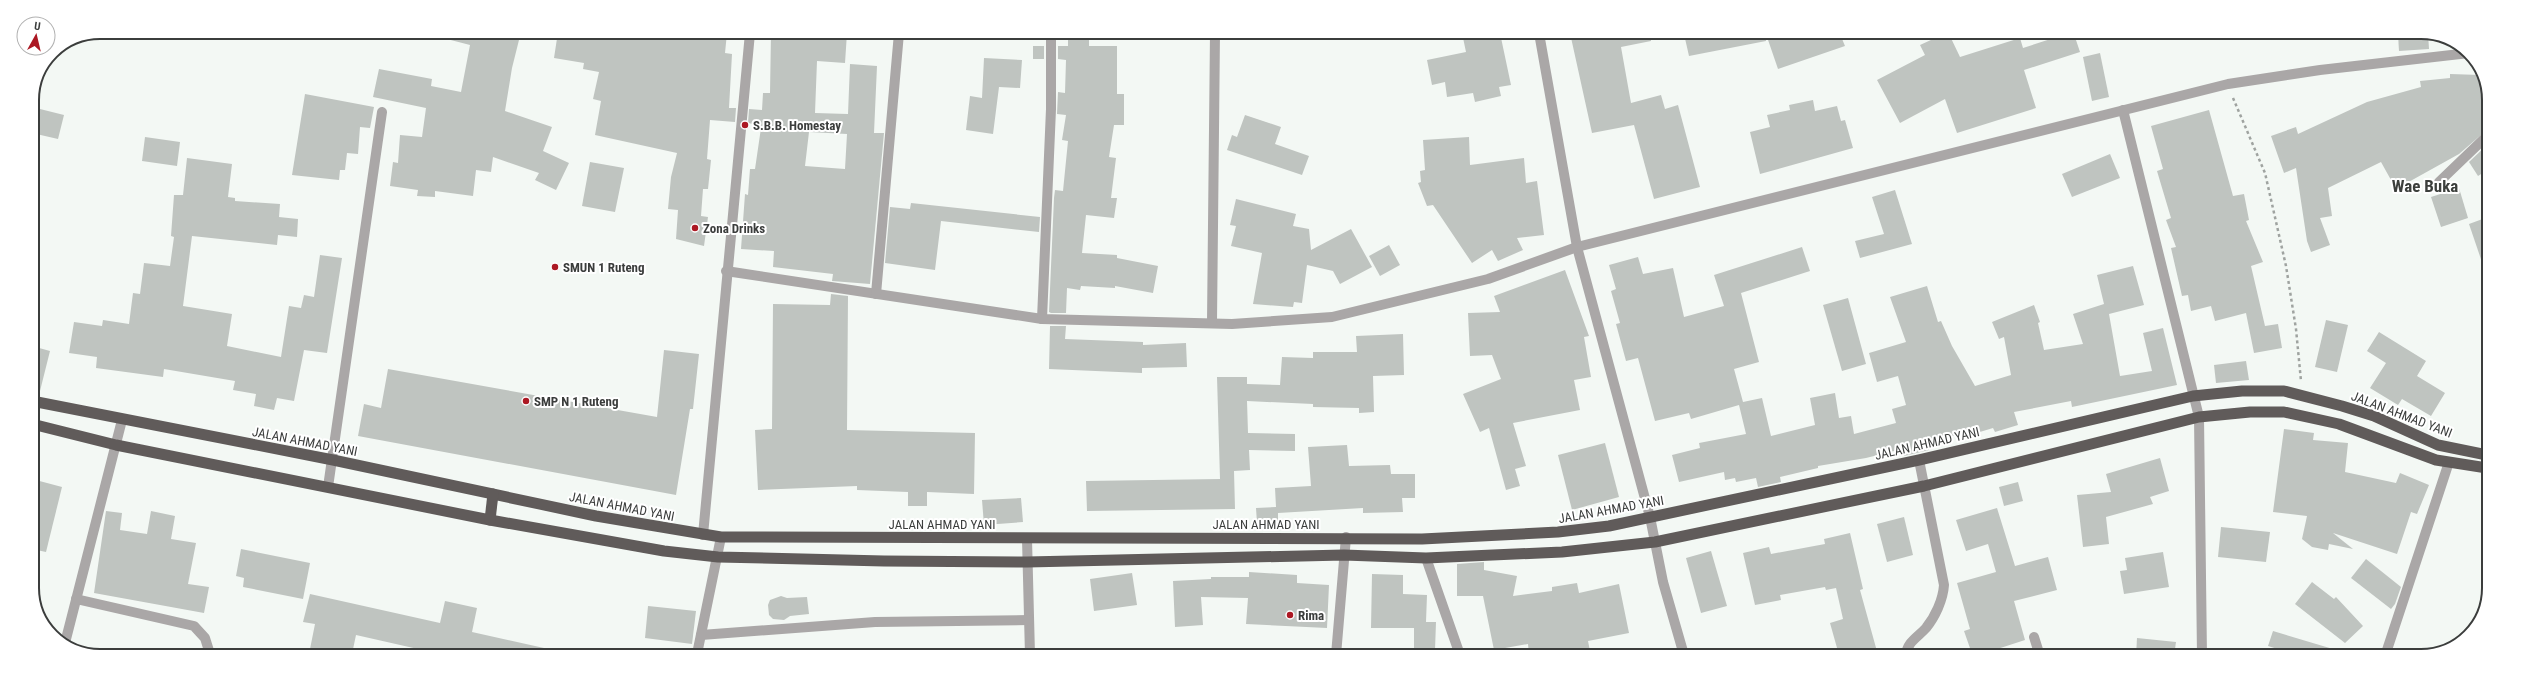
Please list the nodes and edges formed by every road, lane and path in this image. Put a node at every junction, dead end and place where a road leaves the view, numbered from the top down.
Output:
1 (749, 39) edge
2 (898, 39) edge
3 (1051, 39) edge
4 (1215, 39) edge
5 (1540, 39) edge
6 (2461, 54) edge
7 (2228, 84) junction
8 (2123, 110) junction
9 (382, 112) dead end
10 (2482, 141) edge
11 (2439, 182) dead end
12 (1577, 247) junction
13 (726, 271) junction
14 (876, 294) junction
15 (1042, 319) junction
16 (1212, 322) junction
17 (2300, 395) junction
18 (2193, 396) junction
19 (39, 402) edge
20 (2198, 417) junction
21 (122, 420) junction
22 (39, 426) edge
23 (116, 445) junction
24 (2438, 445) junction
25 (2482, 454) edge
26 (333, 460) junction
27 (1919, 460) junction
28 (2436, 460) junction
29 (2449, 462) junction
30 (2482, 467) edge
31 (1924, 486) junction
32 (328, 487) junction
33 (493, 494) junction
34 (1650, 517) junction
35 (490, 520) junction
36 (703, 535) junction
37 (721, 537) junction
38 (1346, 538) junction
39 (1027, 539) junction
40 (1655, 542) junction
41 (1344, 555) junction
42 (718, 557) junction
43 (1426, 558) junction
44 (1027, 562) junction
45 (76, 599) junction
46 (1029, 620) junction
47 (701, 635) junction
48 (2034, 637) dead end
49 (66, 639) edge
50 (208, 649) edge
51 (698, 649) edge
52 (1030, 649) edge
53 (1336, 649) edge
54 (1458, 649) edge
55 (1682, 649) edge
56 (1907, 649) edge
57 (2038, 649) edge
58 (2202, 649) edge
59 (2387, 649) edge

1 - 13 street
2 - 14 street
3 - 15 street
4 - 16 street
5 - 12 street
6 - 7 street
7 - 8 street
7 - 17 path
8 - 12 street
8 - 18 street
9 - 26 street
10 - 11 street
12 - 16 street
12 - 34 street
13 - 14 street
13 - 36 street
14 - 15 street
15 - 16 street
17 - 18 highway, JALAN AHMAD YANI
17 - 24 highway, JALAN AHMAD YANI
18 - 20 street
18 - 27 highway, JALAN AHMAD YANI
19 - 21 highway, JALAN AHMAD YANI
20 - 28 highway
20 - 31 highway
20 - 58 street
21 - 23 street
21 - 26 highway, JALAN AHMAD YANI
22 - 23 highway
23 - 32 highway
23 - 45 street
24 - 25 highway, JALAN AHMAD YANI
24 - 28 highway
26 - 32 street
26 - 33 highway, JALAN AHMAD YANI
27 - 31 street
27 - 34 highway, JALAN AHMAD YANI
28 - 29 highway
29 - 30 highway
29 - 59 street
31 - 40 highway
31 - 56 street
32 - 35 highway
33 - 35 highway
33 - 36 highway, JALAN AHMAD YANI
34 - 38 highway, JALAN AHMAD YANI
34 - 40 street
35 - 42 highway
36 - 37 highway, JALAN AHMAD YANI
37 - 39 highway, JALAN AHMAD YANI
37 - 42 street
38 - 39 highway, JALAN AHMAD YANI
38 - 41 street
39 - 44 street
40 - 43 highway
40 - 55 street
41 - 43 highway
41 - 44 highway
41 - 53 street
42 - 44 highway
42 - 47 street
43 - 54 street
44 - 46 street
45 - 49 street
45 - 50 street
46 - 47 street
46 - 52 street
47 - 51 street
48 - 57 street

